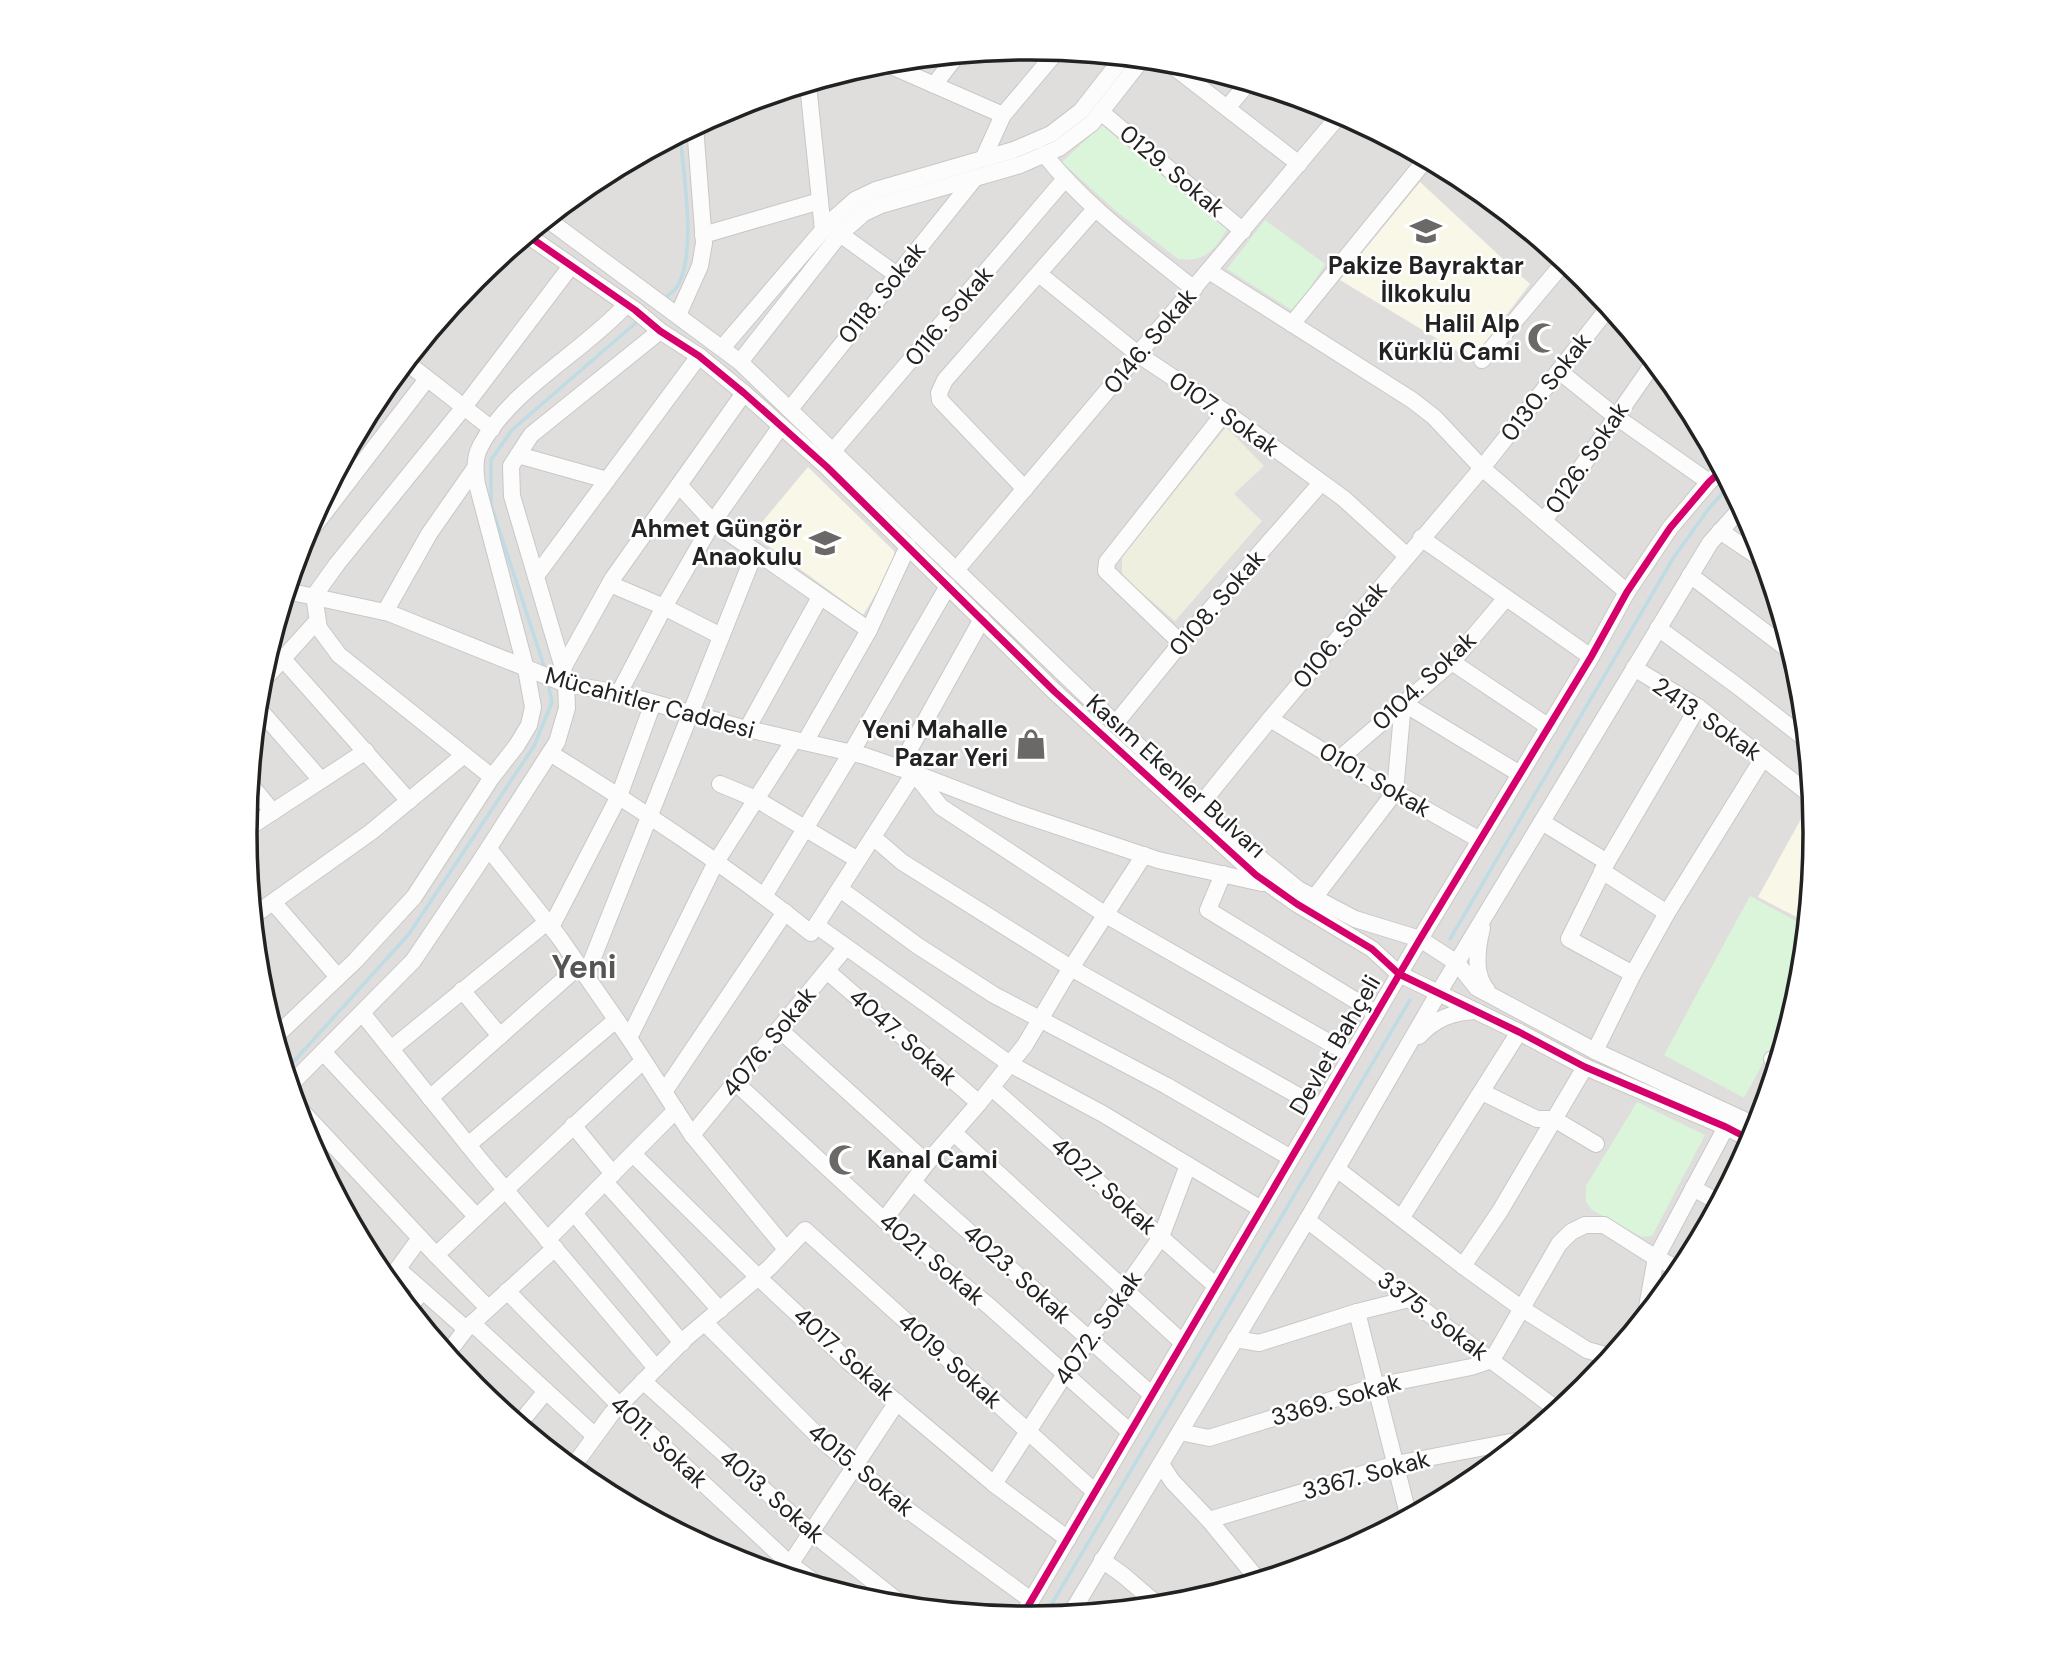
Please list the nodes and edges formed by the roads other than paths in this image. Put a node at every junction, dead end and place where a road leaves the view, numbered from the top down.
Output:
1 (1049, 60) edge
2 (950, 64) edge
3 (1117, 65) edge
4 (1136, 67) edge
5 (901, 71) edge
6 (1182, 74) edge
7 (934, 85) junction
8 (1243, 90) edge
9 (809, 93) edge
10 (1227, 108) junction
11 (1101, 112) junction
12 (1003, 115) junction
13 (1335, 122) edge
14 (696, 136) edge
15 (1044, 154) junction
16 (983, 159) junction
17 (1299, 164) junction
18 (1421, 165) edge
19 (975, 178) junction
20 (1065, 180) junction
21 (820, 201) junction
22 (1095, 209) junction
23 (554, 224) edge
24 (823, 230) junction
25 (1243, 231) junction
26 (840, 234) junction
27 (704, 235) junction
28 (534, 240) edge
29 (571, 267) junction
30 (1559, 268) edge
31 (1209, 271) junction
32 (1039, 274) junction
33 (897, 275) junction
34 (1194, 289) junction
35 (631, 308) junction
36 (676, 314) junction
37 (1605, 314) edge
38 (1292, 324) junction
39 (656, 328) junction
40 (722, 348) junction
41 (1139, 355) junction
42 (699, 356) junction
43 (1482, 360) dead end
44 (740, 362) junction
45 (413, 368) edge
46 (1649, 368) edge
47 (1559, 371) junction
48 (427, 379) junction
49 (744, 393) junction
50 (464, 407) junction
51 (790, 409) junction
52 (1225, 412) junction
53 (1615, 416) junction
54 (781, 426) junction
55 (492, 429) junction
56 (833, 451) junction
57 (518, 456) junction
58 (475, 468) junction
59 (1482, 468) junction
60 (1716, 475) edge
61 (607, 480) junction
62 (1709, 482) junction
63 (1321, 483) junction
64 (679, 485) junction
65 (1025, 489) junction
66 (331, 504) edge
67 (1736, 514) edge
68 (1544, 521) junction
69 (713, 522) junction
70 (1720, 531) junction
71 (1421, 538) junction
72 (908, 546) junction
73 (755, 552) junction
74 (1752, 552) edge
75 (1407, 556) junction
76 (957, 569) junction
77 (1690, 575) junction
78 (536, 576) junction
79 (610, 584) junction
80 (948, 586) junction
81 (1627, 592) junction
82 (296, 593) edge
83 (314, 596) junction
84 (820, 597) junction
85 (1506, 598) junction
86 (664, 607) junction
87 (384, 612) junction
88 (982, 619) junction
89 (317, 621) junction
90 (1658, 628) junction
91 (869, 630) junction
92 (721, 636) junction
93 (1181, 643) junction
94 (1781, 644) edge
95 (1591, 657) junction
96 (283, 659) junction
97 (1452, 662) junction
98 (276, 667) edge
99 (1634, 668) junction
100 (526, 669) junction
101 (565, 676) junction
102 (619, 693) junction
103 (653, 703) junction
104 (1403, 703) junction
105 (1698, 707) junction
106 (690, 713) junction
107 (266, 718) edge
108 (1270, 719) junction
109 (1115, 724) junction
110 (1549, 727) junction
111 (747, 729) junction
112 (1798, 733) edge
113 (800, 741) junction
114 (366, 751) junction
115 (550, 753) junction
116 (851, 753) junction
117 (464, 755) junction
118 (1763, 758) junction
119 (1338, 760) junction
120 (907, 770) junction
121 (1520, 774) junction
122 (492, 777) junction
123 (321, 780) junction
124 (720, 784) dead end
125 (1803, 789) edge
126 (1395, 792) junction
127 (259, 794) edge
128 (619, 796) junction
129 (756, 799) junction
130 (409, 801) junction
131 (1200, 804) junction
132 (273, 812) junction
133 (650, 817) junction
134 (257, 822) edge
135 (1542, 822) junction
136 (805, 829) junction
137 (873, 837) junction
138 (1480, 840) junction
139 (489, 849) junction
140 (1144, 855) junction
141 (858, 860) junction
142 (716, 862) junction
143 (1605, 866) junction
144 (1223, 874) junction
145 (1268, 884) junction
146 (840, 889) junction
147 (764, 897) junction
148 (1314, 898) junction
149 (273, 902) junction
150 (262, 910) edge
151 (785, 912) junction
152 (1667, 913) junction
153 (1106, 915) junction
154 (1483, 919) junction
155 (549, 924) junction
156 (817, 926) junction
157 (1420, 939) junction
158 (846, 947) junction
159 (1457, 963) junction
160 (1071, 968) junction
161 (582, 971) junction
162 (827, 971) junction
163 (1399, 974) junction
164 (1633, 974) junction
165 (338, 977) junction
166 (462, 990) junction
167 (1439, 992) junction
168 (1494, 997) junction
169 (1477, 1011) junction
170 (362, 1013) junction
171 (1376, 1013) junction
172 (617, 1020) junction
173 (1040, 1020) junction
174 (283, 1029) edge
175 (780, 1030) junction
176 (1519, 1032) junction
177 (500, 1036) junction
178 (629, 1038) junction
179 (1407, 1048) junction
180 (391, 1049) junction
181 (1595, 1051) junction
182 (323, 1052) junction
183 (1352, 1055) junction
184 (643, 1061) junction
185 (1010, 1065) junction
186 (1585, 1067) junction
187 (298, 1077) edge
188 (736, 1083) junction
189 (992, 1088) junction
190 (1482, 1091) junction
191 (664, 1092) junction
192 (430, 1098) junction
193 (979, 1104) junction
194 (1320, 1108) junction
195 (676, 1111) junction
196 (1554, 1119) junction
197 (1748, 1122) edge
198 (314, 1125) edge
199 (573, 1125) junction
200 (1726, 1127) junction
201 (954, 1133) junction
202 (692, 1135) junction
203 (1743, 1136) edge
204 (1596, 1144) dead end
205 (468, 1145) junction
206 (633, 1154) junction
207 (1291, 1158) junction
208 (927, 1163) junction
209 (1188, 1165) junction
210 (1337, 1169) junction
211 (609, 1178) junction
212 (913, 1182) junction
213 (1693, 1188) junction
214 (505, 1189) junction
215 (1712, 1199) edge
216 (1261, 1209) junction
217 (574, 1213) junction
218 (476, 1216) junction
219 (1402, 1217) junction
220 (884, 1220) junction
221 (1307, 1220) junction
222 (1161, 1237) junction
223 (420, 1238) junction
224 (551, 1244) junction
225 (786, 1249) junction
226 (436, 1255) junction
227 (1656, 1258) junction
228 (1464, 1266) junction
229 (1672, 1266) edge
230 (398, 1269) junction
231 (395, 1273) edge
232 (758, 1277) junction
233 (1216, 1286) junction
234 (1125, 1290) junction
235 (422, 1291) junction
236 (507, 1291) junction
237 (1409, 1299) junction
238 (1648, 1299) edge
239 (415, 1301) edge
240 (488, 1308) junction
241 (1521, 1308) junction
242 (720, 1310) junction
243 (1357, 1312) junction
244 (705, 1323) junction
245 (469, 1326) junction
246 (1090, 1339) junction
247 (1235, 1339) junction
248 (682, 1343) junction
249 (1183, 1343) junction
250 (453, 1347) edge
251 (1602, 1354) edge
252 (1492, 1360) junction
253 (656, 1368) junction
254 (1065, 1374) junction
255 (643, 1381) junction
256 (1376, 1386) junction
257 (546, 1391) junction
258 (1152, 1395) junction
259 (897, 1402) junction
260 (619, 1405) junction
261 (1551, 1405) edge
262 (524, 1418) edge
263 (1029, 1431) junction
264 (1130, 1432) junction
265 (1180, 1432) junction
266 (595, 1436) junction
267 (1507, 1443) edge
268 (578, 1460) edge
269 (1161, 1464) junction
270 (1396, 1464) junction
271 (855, 1467) junction
272 (994, 1484) junction
273 (1095, 1492) junction
274 (1407, 1509) edge
275 (1209, 1520) junction
276 (811, 1532) junction
277 (1068, 1539) junction
278 (1102, 1560) junction
279 (782, 1565) edge
280 (789, 1567) edge
281 (1253, 1573) edge
282 (888, 1593) edge
283 (1149, 1597) edge
284 (1031, 1600) junction
285 (1076, 1605) edge
286 (1028, 1606) edge

1 - 12 street
2 - 7 street
3 - 16 street
4 - 11 street
5 - 7 street
6 - 10 street
7 - 12 street
8 - 10 street
9 - 21 street
10 - 17 street
11 - 15 street
11 - 25 street, 0129. Sokak
12 - 16 street
13 - 17 street, 0146. Sokak
14 - 27 street
15 - 19 street
15 - 20 street
16 - 24 street
17 - 25 street, 0146. Sokak
18 - 38 street
19 - 26 street
19 - 33 street, 0118. Sokak
20 - 22 street
20 - 56 street, 0116. Sokak
21 - 24 street
21 - 27 street
22 - 32 street
22 - 34 street
23 - 36 street, Kasım Ekenler Bulvarı
24 - 40 street
25 - 31 street, 0146. Sokak
26 - 33 street
26 - 44 street
27 - 36 street
28 - 29 street
29 - 35 street
29 - 50 street
30 - 43 street
31 - 34 street, 0146. Sokak
31 - 38 street
32 - 41 street, 0107. Sokak
32 - 65 street
33 - 51 street, 0118. Sokak
34 - 41 street, 0146. Sokak
35 - 39 street, Kasım Ekenler Bulvarı
35 - 55 street
36 - 40 street, Kasım Ekenler Bulvarı
37 - 47 street, 0130. Sokak
38 - 59 street
39 - 42 street, Kasım Ekenler Bulvarı
39 - 57 street
40 - 44 street, Kasım Ekenler Bulvarı
41 - 52 street, 0107. Sokak
41 - 65 street, 0146. Sokak
42 - 49 street, Kasım Ekenler Bulvarı
42 - 61 street
44 - 51 street, Kasım Ekenler Bulvarı
45 - 48 street
46 - 53 street, 0126. Sokak
47 - 53 street
47 - 59 street, 0130. Sokak
48 - 50 street
48 - 66 street
49 - 54 street, Kasım Ekenler Bulvarı
49 - 64 street
50 - 55 street
50 - 83 street
51 - 56 street, Kasım Ekenler Bulvarı
52 - 63 street, 0107. Sokak
52 - 93 street
53 - 62 street
53 - 68 street, 0126. Sokak
54 - 69 street
54 - 72 street, Kasım Ekenler Bulvarı
55 - 58 street
56 - 76 street, Kasım Ekenler Bulvarı
57 - 61 street
57 - 78 street
58 - 87 street
58 - 100 street
59 - 68 street
59 - 71 street, 0106. Sokak
60 - 62 street, Devlet Bahçeli
61 - 78 street
62 - 81 street, Devlet Bahçeli
63 - 75 street, 0107. Sokak
63 - 93 street, 0108. Sokak
64 - 69 street
64 - 79 street
65 - 76 street, 0146. Sokak
67 - 70 street
68 - 81 street
69 - 73 street
69 - 86 street
70 - 74 street
70 - 77 street
71 - 75 street, 0106. Sokak
71 - 85 street
72 - 80 street, Kasım Ekenler Bulvarı
72 - 91 street
73 - 84 street
73 - 92 street
75 - 108 street, 0106. Sokak
76 - 109 street, Kasım Ekenler Bulvarı
77 - 90 street
77 - 94 street
78 - 101 street
79 - 86 street
79 - 101 street
80 - 88 street, Kasım Ekenler Bulvarı
80 - 116 street
81 - 95 street, Devlet Bahçeli
82 - 83 street, Mücahitler Caddesi
83 - 87 street, Mücahitler Caddesi
83 - 89 street
84 - 91 street
84 - 111 street
85 - 95 street
85 - 97 street, 0104. Sokak
86 - 92 street
86 - 102 street
87 - 100 street, Mücahitler Caddesi
88 - 120 street
88 - 145 street, Kasım Ekenler Bulvarı
89 - 96 street
89 - 117 street
90 - 99 street
90 - 112 street
91 - 113 street
92 - 106 street
93 - 109 street, 0108. Sokak
95 - 110 street, Devlet Bahçeli
96 - 98 street
96 - 114 street
97 - 104 street, 0104. Sokak
97 - 110 street
99 - 105 street, 2413. Sokak
99 - 135 street
100 - 101 street, Mücahitler Caddesi
100 - 122 street
101 - 102 street, Mücahitler Caddesi
101 - 115 street
102 - 103 street, Mücahitler Caddesi
103 - 106 street, Mücahitler Caddesi
103 - 128 street
104 - 119 street, 0104. Sokak
104 - 121 street
104 - 126 street
105 - 118 street, 2413. Sokak
105 - 143 street
106 - 111 street, Mücahitler Caddesi
106 - 133 street
107 - 123 street
108 - 119 street, 0101. Sokak
108 - 131 street, 0106. Sokak
109 - 131 street, Kasım Ekenler Bulvarı
110 - 121 street, Devlet Bahçeli
111 - 113 street, Mücahitler Caddesi
113 - 116 street, Mücahitler Caddesi
113 - 129 street
114 - 123 street
114 - 130 street
115 - 128 street
115 - 139 street
116 - 120 street, Mücahitler Caddesi
116 - 136 street
117 - 122 street
117 - 130 street
118 - 125 street, 2413. Sokak
118 - 152 street
119 - 126 street, 0101. Sokak
120 - 137 street
120 - 140 street, Mücahitler Caddesi
120 - 153 street
121 - 138 street, Devlet Bahçeli
122 - 165 street
123 - 132 street
124 - 129 street
126 - 138 street, 0101. Sokak
126 - 148 street
127 - 132 street
128 - 133 street
128 - 155 street
129 - 136 street
129 - 142 street
130 - 149 street
131 - 148 street, Kasım Ekenler Bulvarı
132 - 134 street
133 - 142 street
133 - 161 street
135 - 143 street
135 - 154 street
136 - 141 street
136 - 147 street
137 - 141 street
137 - 160 street
138 - 157 street, Devlet Bahçeli
139 - 155 street
139 - 170 street
140 - 144 street, Mücahitler Caddesi
140 - 153 street
141 - 146 street
142 - 147 street
142 - 178 street
143 - 152 street
143 - 164 street
144 - 145 street, Mücahitler Caddesi
144 - 171 street
145 - 163 street, Kasım Ekenler Bulvarı
146 - 156 street
146 - 173 street
147 - 151 street
148 - 157 street, Kasım Ekenler Bulvarı
149 - 150 street
149 - 165 street
151 - 156 street
151 - 191 street
152 - 164 street
153 - 160 street
153 - 183 street
154 - 159 street
154 - 168 street
155 - 161 street
155 - 166 street
156 - 158 street
157 - 159 street, Kasım Ekenler Bulvarı
157 - 163 street, Devlet Bahçeli
158 - 162 street, 4076. Sokak
158 - 185 street
159 - 167 street
159 - 168 street, Kasım Ekenler Bulvarı
160 - 173 street
160 - 194 street
161 - 172 street
161 - 177 street
162 - 175 street, 4076. Sokak
162 - 193 street, 4047. Sokak
163 - 167 street, Kasım Ekenler Bulvarı
163 - 171 street, Devlet Bahçeli
164 - 181 street
165 - 174 street
166 - 177 street
166 - 180 street
167 - 169 street, Kasım Ekenler Bulvarı
167 - 179 street
168 - 181 street, Kasım Ekenler Bulvarı
169 - 176 street, Kasım Ekenler Bulvarı
169 - 179 street
170 - 180 street
170 - 182 street
171 - 183 street, Devlet Bahçeli
172 - 178 street
172 - 205 street
173 - 185 street
173 - 207 street
175 - 188 street, 4076. Sokak
175 - 208 street
176 - 186 street, Kasım Ekenler Bulvarı
176 - 190 street
177 - 192 street
178 - 184 street
179 - 210 street
180 - 192 street
181 - 197 street, Kasım Ekenler Bulvarı
182 - 187 street
182 - 218 street
183 - 194 street, Devlet Bahçeli
184 - 191 street
184 - 199 street
185 - 189 street
185 - 209 street
186 - 196 street
186 - 200 street, Kasım Ekenler Bulvarı
188 - 202 street, 4076. Sokak
188 - 220 street, 4021. Sokak
189 - 193 street
189 - 222 street, 4027. Sokak
190 - 196 street
190 - 219 street
191 - 195 street
192 - 205 street
193 - 201 street
194 - 207 street, Devlet Bahçeli
195 - 202 street
195 - 206 street
196 - 204 street
196 - 228 street
198 - 223 street
199 - 211 street
199 - 214 street
200 - 203 street, Kasım Ekenler Bulvarı
200 - 213 street
201 - 208 street
201 - 234 street
202 - 225 street
205 - 214 street
206 - 211 street
206 - 232 street, 4017. Sokak
207 - 216 street, Devlet Bahçeli
208 - 212 street
209 - 216 street
209 - 222 street, 4072. Sokak
210 - 219 street
210 - 221 street
211 - 217 street
211 - 242 street
212 - 220 street
212 - 246 street, 4023. Sokak
213 - 215 street
213 - 227 street
214 - 218 street
214 - 224 street
216 - 233 street, Devlet Bahçeli
217 - 224 street
217 - 248 street
218 - 226 street
219 - 228 street
220 - 254 street, 4021. Sokak
221 - 237 street, 3375. Sokak
221 - 247 street
222 - 233 street, 4027. Sokak
222 - 234 street, 4072. Sokak
223 - 226 street
223 - 230 street
224 - 236 street
224 - 253 street
225 - 232 street
225 - 263 street, 4019. Sokak
226 - 240 street
227 - 229 street
227 - 238 street
227 - 241 street
228 - 241 street
230 - 231 street
230 - 235 street
232 - 242 street
232 - 259 street, 4017. Sokak
233 - 249 street, Devlet Bahçeli
234 - 246 street, 4072. Sokak
234 - 249 street
235 - 239 street
235 - 245 street
236 - 240 street
236 - 260 street, 4011. Sokak
237 - 243 street
237 - 252 street, 3375. Sokak
240 - 245 street
241 - 251 street
241 - 252 street
242 - 244 street
243 - 247 street
243 - 256 street
244 - 248 street
244 - 271 street, 4015. Sokak
245 - 250 street
245 - 257 street
246 - 254 street, 4072. Sokak
246 - 258 street, 4023. Sokak
247 - 265 street
248 - 253 street
249 - 258 street, Devlet Bahçeli
252 - 256 street, 3369. Sokak
252 - 261 street, 3375. Sokak
253 - 255 street
254 - 263 street, 4072. Sokak
254 - 264 street, 4021. Sokak
255 - 260 street
255 - 276 street, 4013. Sokak
256 - 265 street, 3369. Sokak
256 - 270 street
257 - 262 street
257 - 266 street
258 - 264 street, Devlet Bahçeli
259 - 271 street
259 - 272 street, 4017. Sokak
260 - 266 street
260 - 279 street, 4011. Sokak
263 - 272 street, 4072. Sokak
263 - 273 street, 4019. Sokak
264 - 273 street, Devlet Bahçeli
265 - 269 street
266 - 268 street
267 - 270 street, 3367. Sokak
269 - 275 street
269 - 278 street
270 - 274 street
270 - 275 street, 3367. Sokak
271 - 276 street
271 - 284 street, 4015. Sokak
272 - 277 street, 4017. Sokak
273 - 277 street, Devlet Bahçeli
275 - 281 street
276 - 280 street
276 - 282 street, 4013. Sokak
277 - 284 street, Devlet Bahçeli
278 - 283 street
278 - 285 street
284 - 286 street, Devlet Bahçeli

